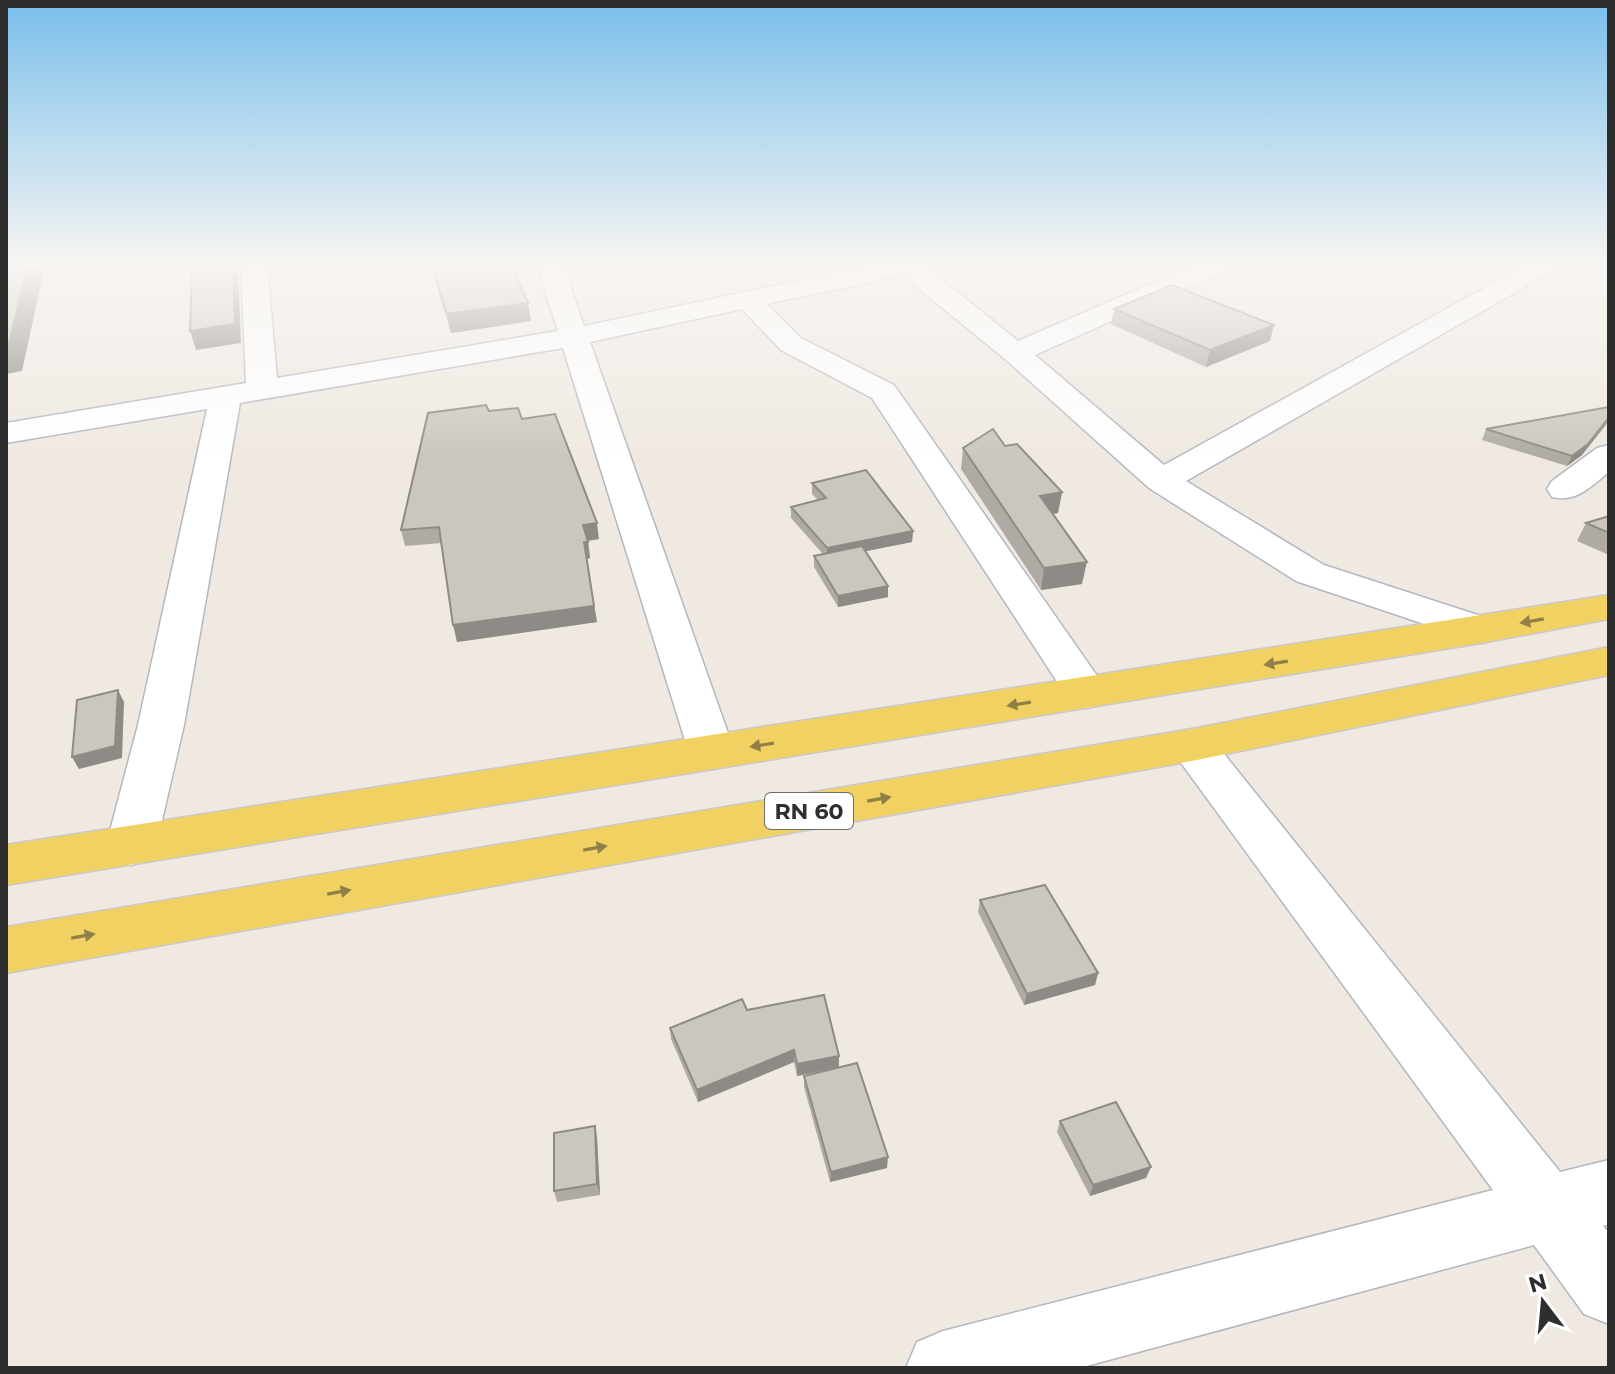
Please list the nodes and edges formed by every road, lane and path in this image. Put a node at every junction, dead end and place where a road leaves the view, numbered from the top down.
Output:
1 (249, 329) edge
2 (571, 329) edge
3 (611, 329) edge
4 (776, 329) edge
5 (986, 329) edge
6 (1070, 329) edge
7 (1431, 329) edge
8 (574, 337) junction
9 (1015, 353) junction
10 (244, 393) junction
11 (6, 433) edge
12 (1609, 455) edge
13 (1161, 481) junction
14 (1565, 489) dead end
15 (1609, 607) edge
16 (1481, 630) junction
17 (1609, 661) edge
18 (1087, 693) junction
19 (1192, 745) junction
20 (712, 753) junction
21 (131, 846) junction
22 (6, 865) edge
23 (6, 950) edge
24 (1579, 1200) edge
25 (1609, 1289) edge
26 (943, 1368) edge

1 - 10 street
2 - 8 street
3 - 8 street
4 - 18 street
5 - 9 street
6 - 9 street
7 - 13 street
8 - 10 street
8 - 20 street
9 - 13 street
10 - 11 street
10 - 21 street
12 - 14 street
13 - 16 street
15 -> 16 main road
16 -> 18 main road
17 - 19 main road, RN 60
18 -> 20 main road
23 -> 19 main road, RN 60
19 - 24 street
20 - 21 main road
21 - 22 main road
24 - 25 street
24 - 26 street

